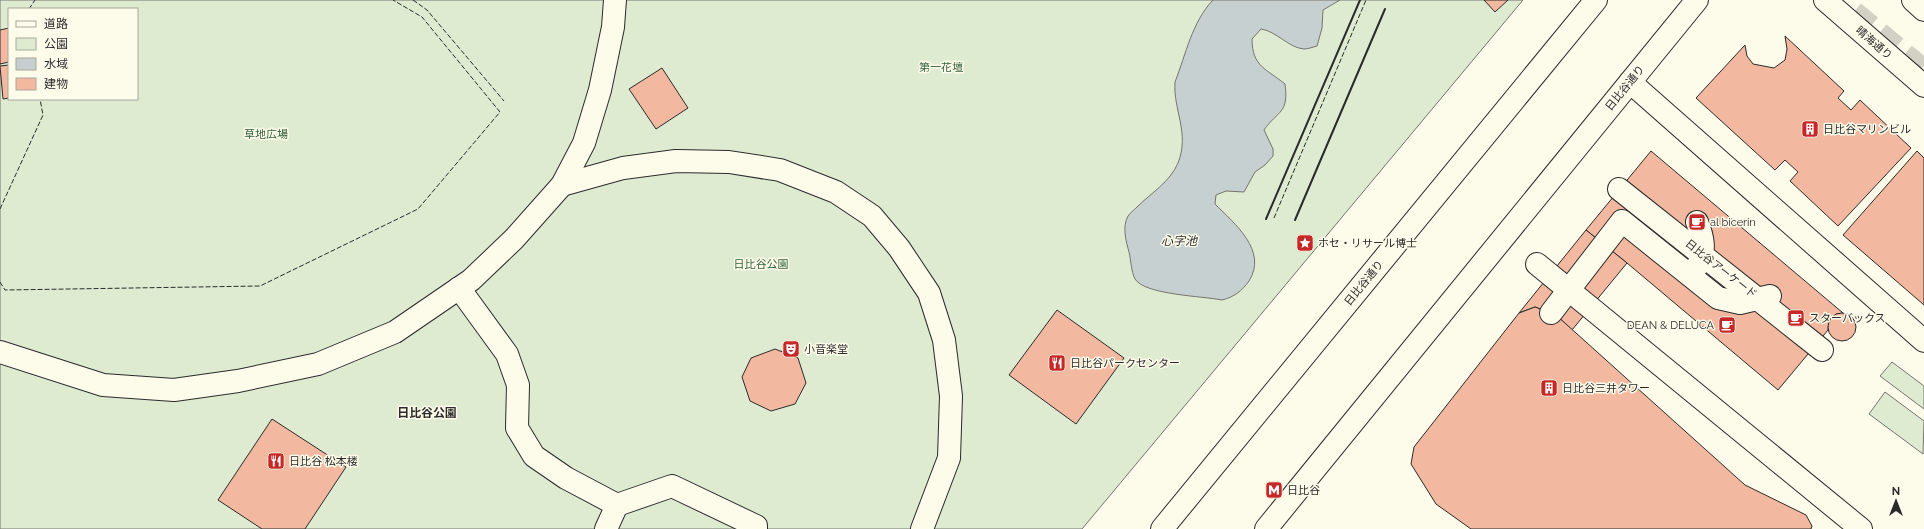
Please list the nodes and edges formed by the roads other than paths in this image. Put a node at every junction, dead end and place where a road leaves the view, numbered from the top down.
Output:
1 (614, 0) edge
2 (1596, 0) edge
3 (1696, 0) edge
4 (1825, 0) edge
5 (1913, 0) edge
6 (1924, 10) edge
7 (1630, 82) junction
8 (1924, 86) edge
9 (562, 185) junction
10 (1619, 189) dead end
11 (1697, 222) dead end
12 (1537, 264) dead end
13 (1692, 276) junction
14 (459, 288) junction
15 (1770, 296) dead end
16 (1551, 313) dead end
17 (1924, 341) edge
18 (1822, 350) dead end
19 (0, 352) edge
20 (617, 505) junction
21 (606, 529) edge
22 (756, 529) edge
23 (922, 529) edge
24 (1162, 529) edge
25 (1266, 529) edge
26 (1860, 529) edge

1 - 9 street
2 - 24 street, 日比谷通り
3 - 7 street, 日比谷通り
4 - 8 street, 晴海通り
5 - 6 street
7 - 17 street
7 - 25 street, 日比谷通り
9 - 14 street
9 - 23 street
10 - 18 street, 日比谷アーケード
11 - 13 street
12 - 26 street
13 - 15 street
13 - 16 street
14 - 19 street
14 - 20 street
20 - 21 street
20 - 22 street

